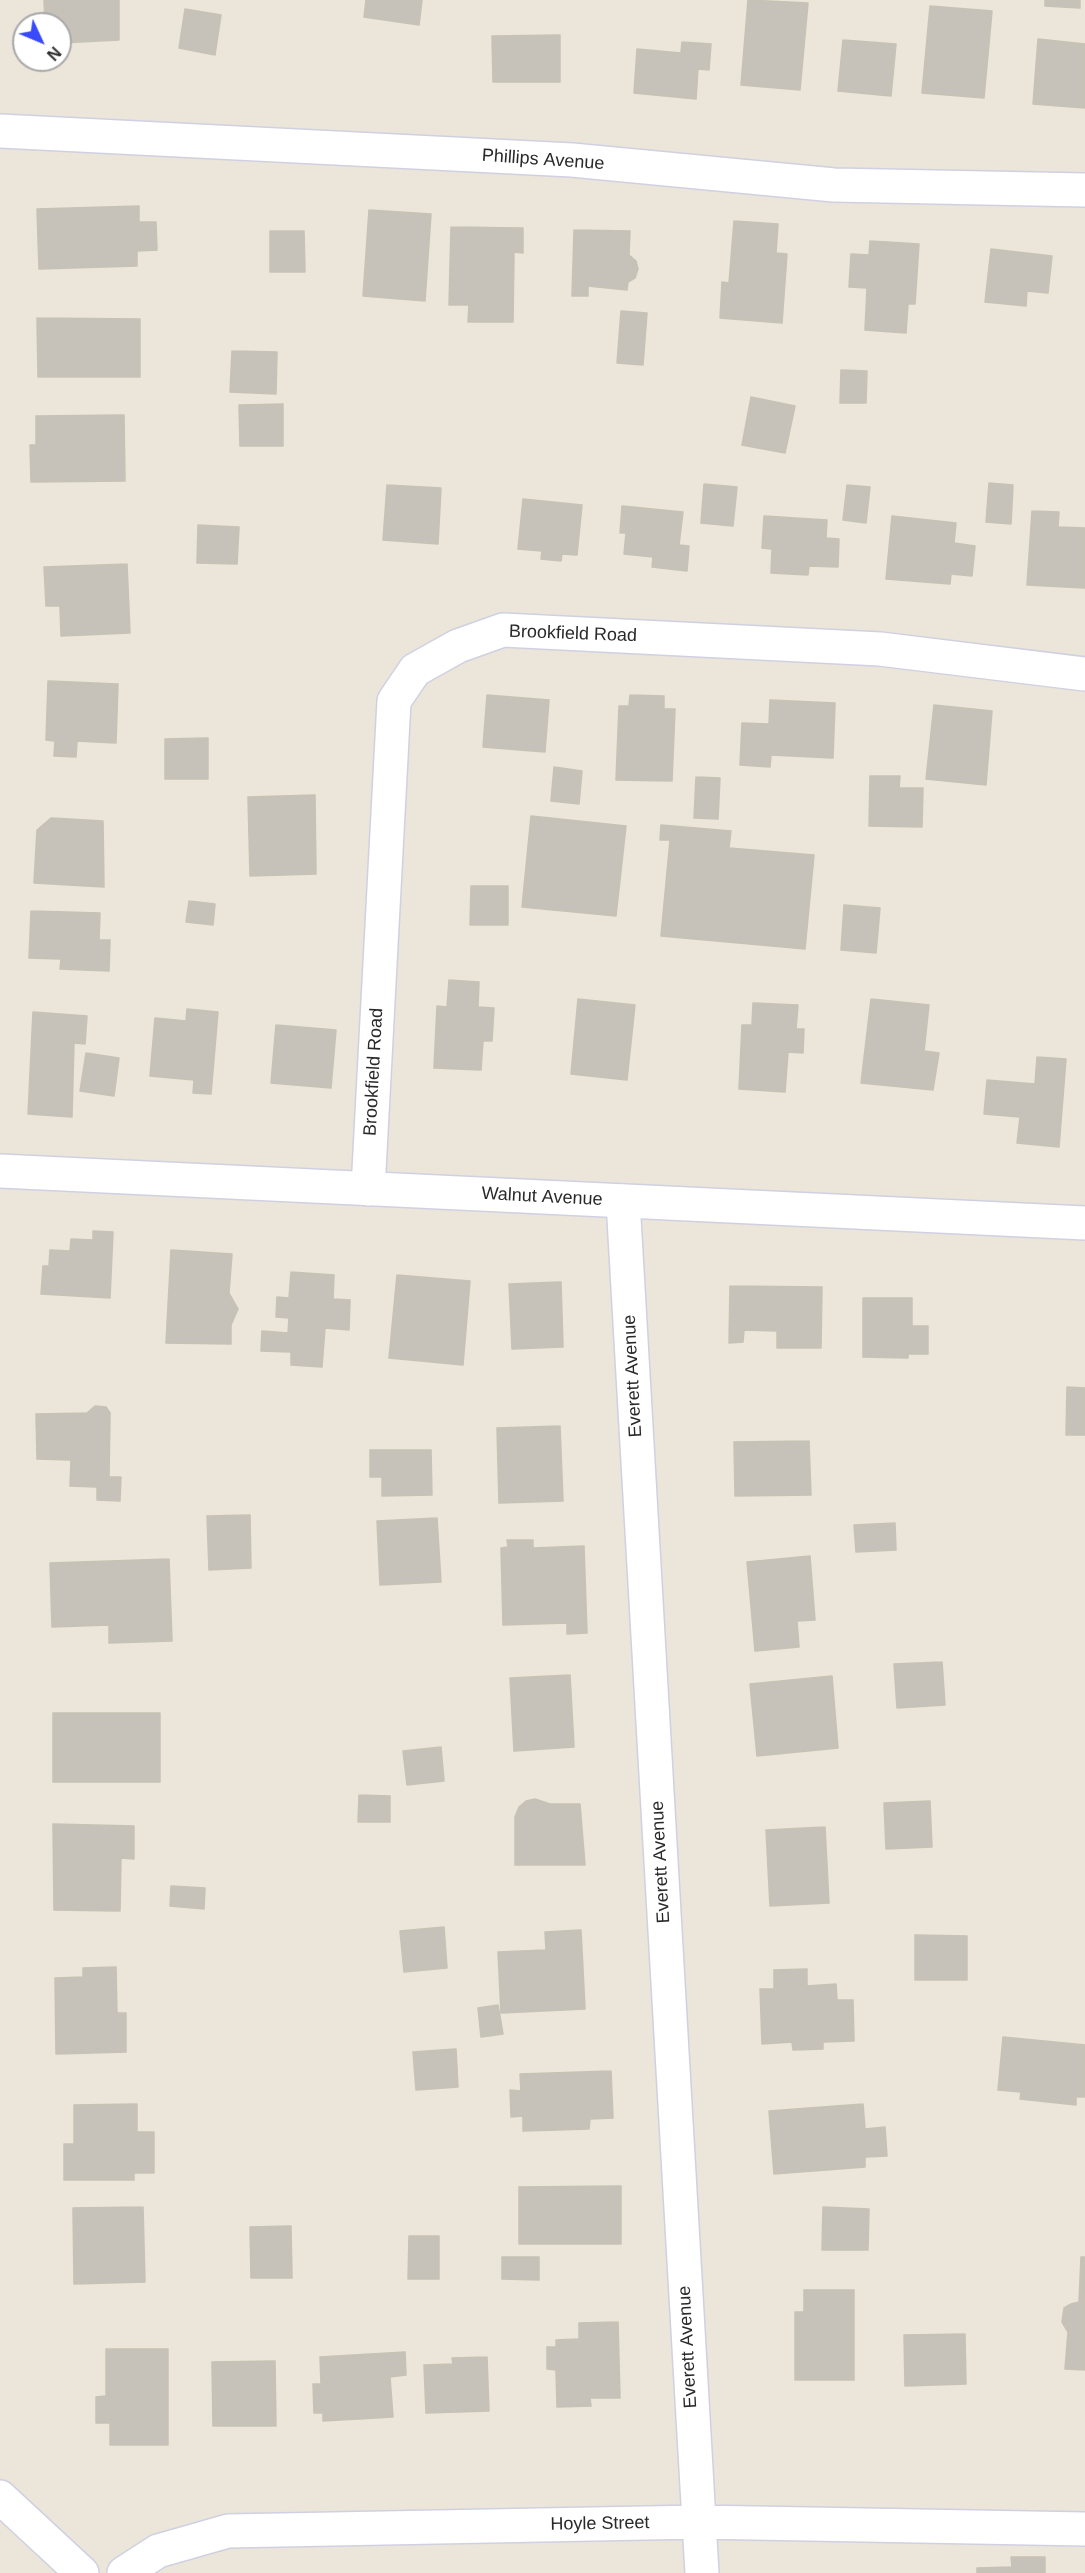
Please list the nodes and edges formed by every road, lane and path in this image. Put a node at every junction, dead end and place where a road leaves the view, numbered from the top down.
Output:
1 (0, 131) edge
2 (1085, 190) edge
3 (1085, 674) edge
4 (0, 1171) edge
5 (368, 1190) junction
6 (623, 1201) junction
7 (1085, 1223) edge
8 (0, 2497) edge
9 (698, 2522) junction
10 (1085, 2529) edge
11 (82, 2573) edge
12 (124, 2573) edge
13 (702, 2573) edge

1 - 2 street, Phillips Avenue
3 - 5 street, Brookfield Road
4 - 5 street, Walnut Avenue
5 - 6 street, Walnut Avenue
6 - 7 street, Walnut Avenue
6 - 9 street, Everett Avenue
8 - 11 street
9 - 10 street, Hoyle Street
9 - 12 street, Hoyle Street
9 - 13 street, Everett Avenue

